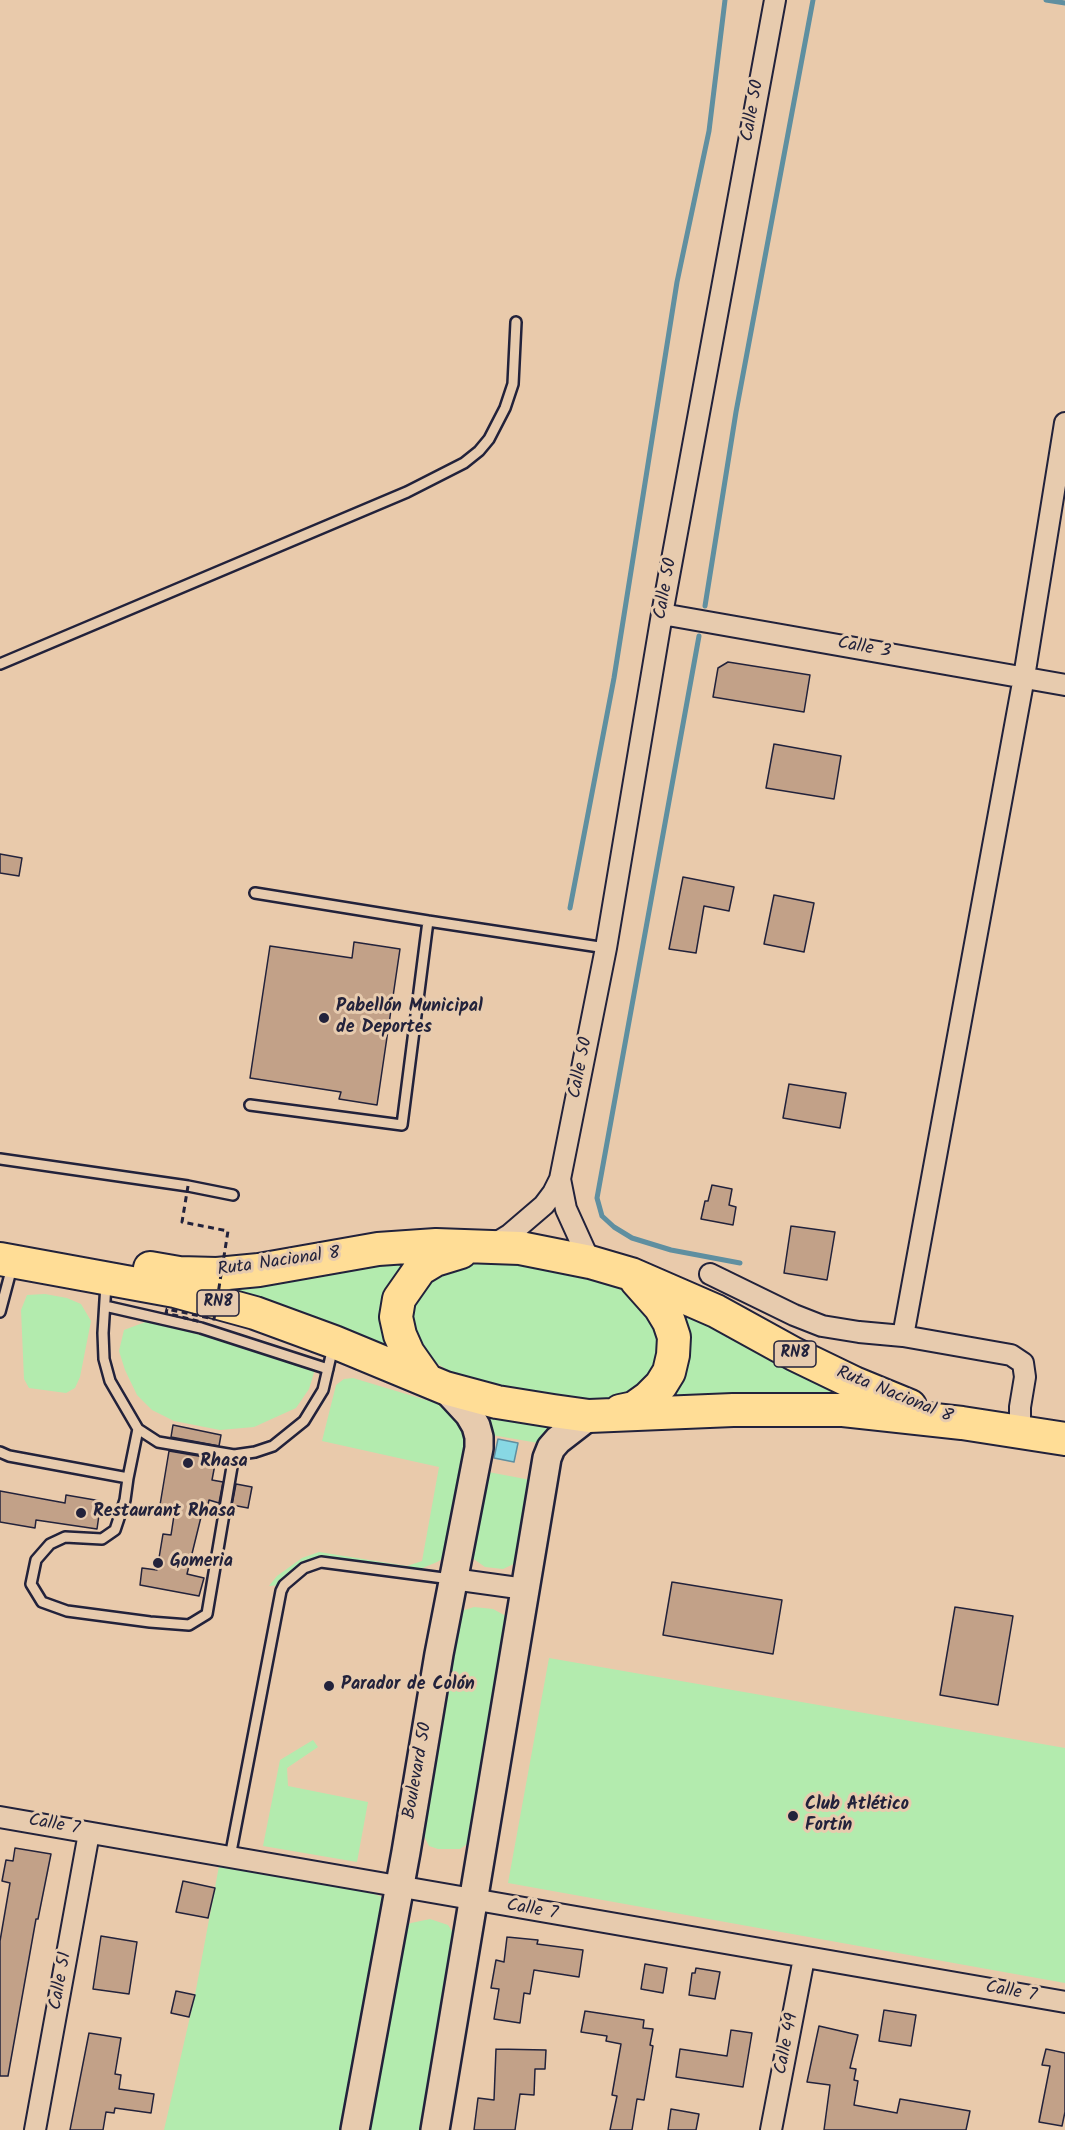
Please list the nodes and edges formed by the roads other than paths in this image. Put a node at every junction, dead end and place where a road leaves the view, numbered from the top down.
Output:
1 (775, 0) edge
2 (516, 322) dead end
3 (1065, 423) edge
4 (662, 614) junction
5 (0, 664) edge
6 (1024, 677) junction
7 (1065, 685) edge
8 (255, 893) dead end
9 (428, 921) junction
10 (606, 948) junction
11 (250, 1106) dead end
12 (0, 1158) edge
13 (560, 1179) junction
14 (233, 1195) dead end
15 (490, 1246) junction
16 (4, 1255) edge
17 (590, 1262) junction
18 (631, 1274) junction
19 (710, 1274) dead end
20 (106, 1292) junction
21 (0, 1312) edge
22 (903, 1336) junction
23 (331, 1356) junction
24 (436, 1384) junction
25 (600, 1415) junction
26 (962, 1423) junction
27 (138, 1429) junction
28 (1020, 1433) junction
29 (1065, 1439) edge
30 (0, 1452) edge
31 (234, 1455) junction
32 (128, 1478) junction
33 (453, 1579) junction
34 (525, 1588) junction
35 (0, 1817) edge
36 (89, 1833) junction
37 (230, 1857) junction
38 (399, 1886) junction
39 (473, 1900) junction
40 (804, 1958) junction
41 (1065, 2002) edge
42 (35, 2130) edge
43 (355, 2130) edge
44 (435, 2130) edge
45 (771, 2130) edge

1 - 4 street, Calle 50
2 - 5 lane
3 - 6 street
4 - 6 street, Calle 3
4 - 10 street, Calle 50
6 - 7 street, Calle 3
6 - 22 street
8 - 9 lane
9 - 10 lane
9 - 11 lane
10 - 13 street, Calle 50
12 - 14 lane
13 - 15 street, Calle 50
13 - 17 street, Calle 50
15 - 16 highway, Ruta Nacional 8 / RN8
15 - 17 highway, Ruta Nacional 8 / RN8
15 - 24 highway, Ruta Nacional 8 / RN8
16 - 20 highway, Ruta Nacional 8 / RN8
16 - 21 lane
17 - 18 highway, Ruta Nacional 8 / RN8
18 - 25 highway, Ruta Nacional 8 / RN8
18 - 26 highway, Ruta Nacional 8 / RN8
19 - 22 street
20 - 23 highway, Ruta Nacional 8 / RN8
20 - 27 lane
22 - 28 street
23 - 24 highway, Ruta Nacional 8 / RN8
23 - 31 lane
24 - 25 highway, Ruta Nacional 8 / RN8
24 - 33 main road, Boulevard 50
25 - 26 highway, Ruta Nacional 8 / RN8
25 - 34 main road
26 - 28 highway, Ruta Nacional 8 / RN8
27 - 31 lane
27 - 32 lane
28 - 29 highway, Ruta Nacional 8 / RN8
30 - 32 lane
31 - 32 lane
33 - 34 street
33 - 37 lane
33 - 38 main road, Boulevard 50
34 - 39 main road
35 - 36 street, Calle 7
36 - 37 street, Calle 7
36 - 42 street, Calle 51
37 - 38 street, Calle 7
38 - 39 street, Calle 7
38 - 43 main road, Boulevard 50
39 - 40 street, Calle 7
39 - 44 main road
40 - 41 street, Calle 7
40 - 45 street, Calle 49

